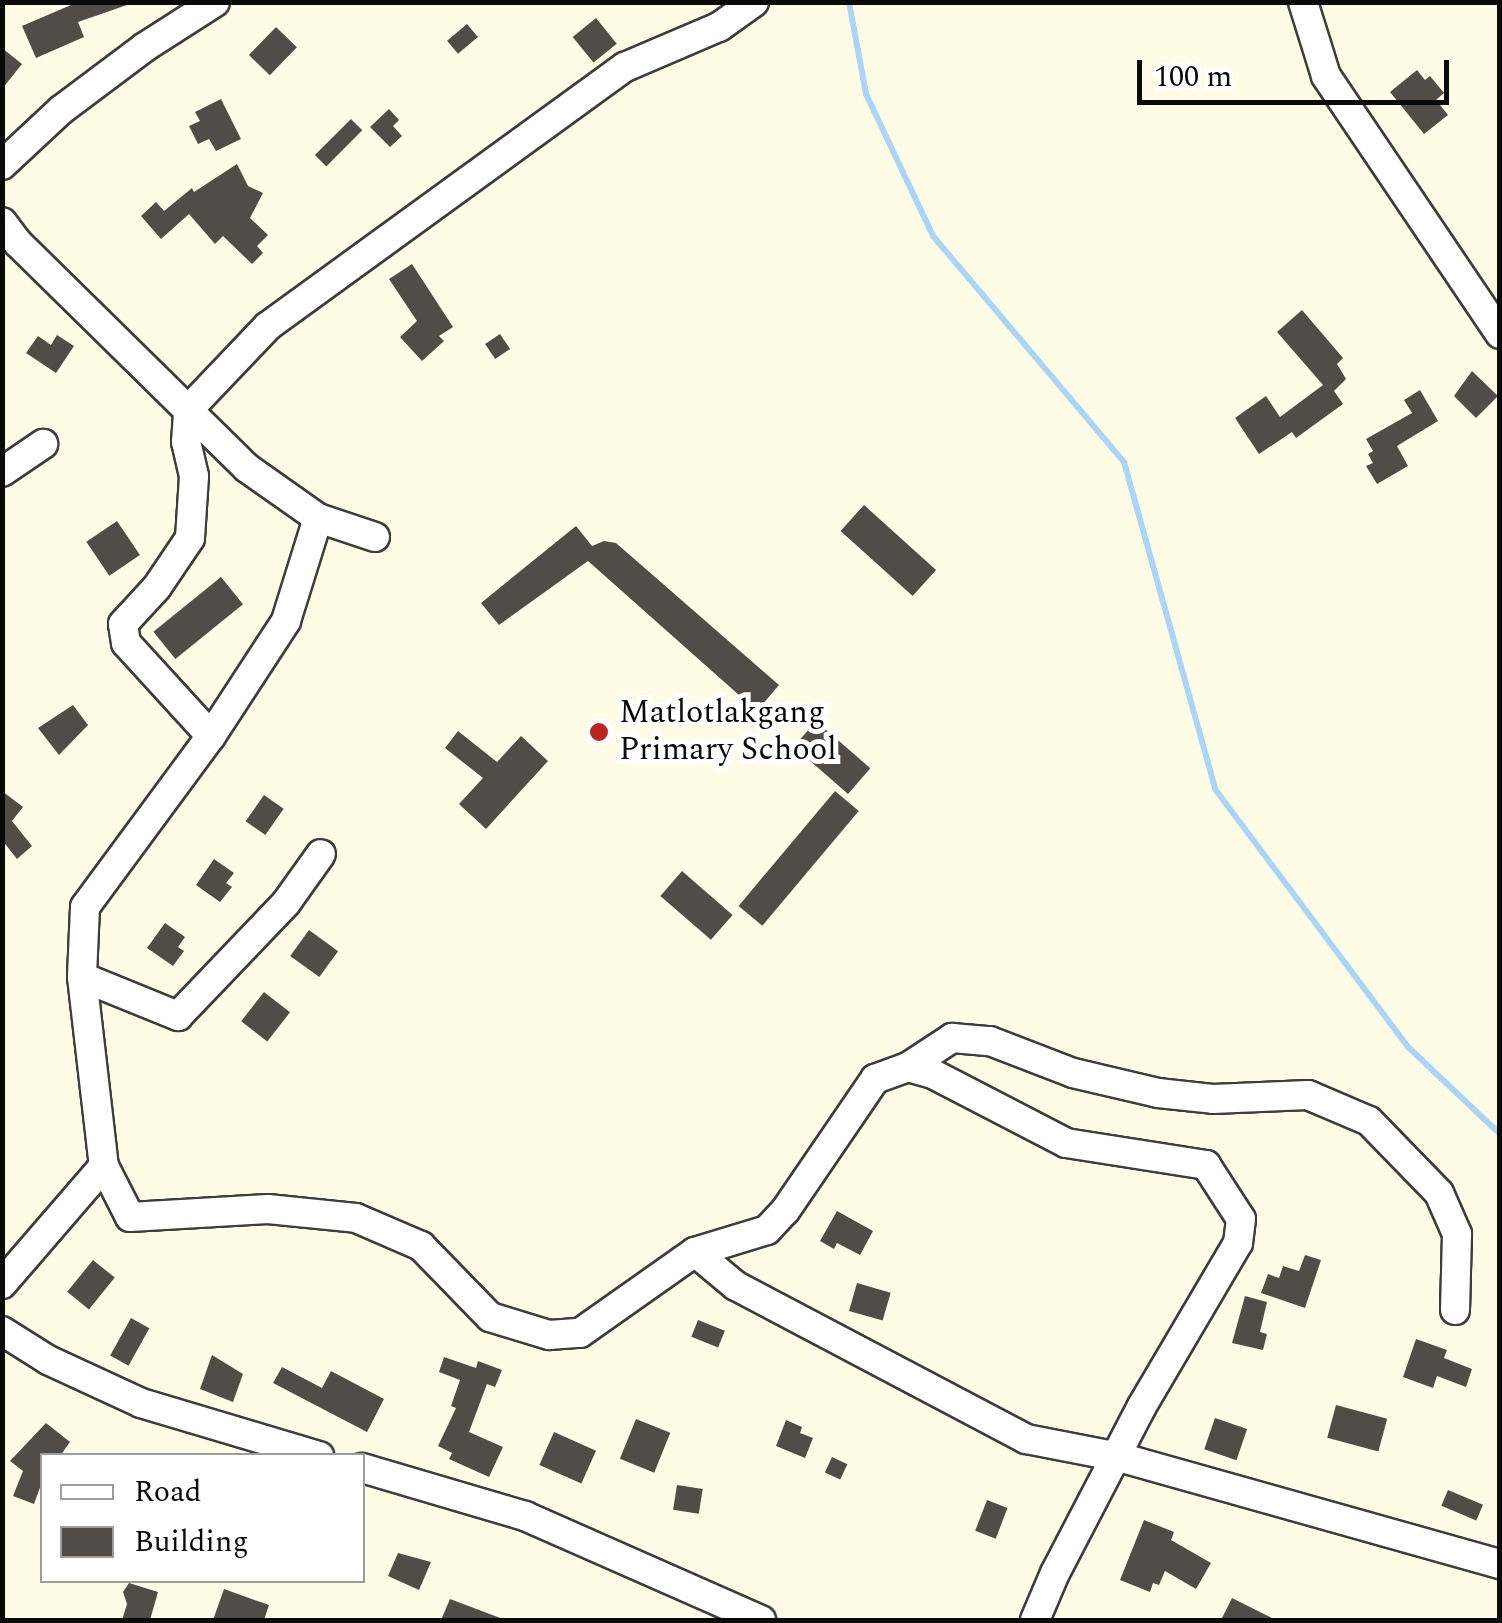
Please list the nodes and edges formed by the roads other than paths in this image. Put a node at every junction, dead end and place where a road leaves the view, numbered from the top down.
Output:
1 (215, 2) edge
2 (754, 2) edge
3 (1302, 2) edge
4 (2, 165) edge
5 (3, 224) edge
6 (1500, 334) edge
7 (188, 410) junction
8 (43, 444) dead end
9 (2, 472) edge
10 (318, 518) junction
11 (375, 537) dead end
12 (211, 736) junction
13 (321, 854) dead end
14 (82, 976) junction
15 (908, 1067) junction
16 (104, 1166) junction
17 (695, 1252) junction
18 (2, 1284) edge
19 (1455, 1310) dead end
20 (2, 1331) edge
21 (309, 1453) edge
22 (1119, 1457) junction
23 (365, 1469) edge
24 (1500, 1564) edge
25 (760, 1620) edge
26 (1035, 1620) edge

1 - 4 street
2 - 7 street
3 - 6 street
5 - 7 street
7 - 10 street
7 - 12 street
8 - 9 street
10 - 11 street
10 - 12 street
12 - 14 street
13 - 14 street
14 - 16 street
15 - 17 street
15 - 19 street
15 - 22 street
16 - 17 street
16 - 18 street
17 - 22 street
20 - 21 street
22 - 24 street
22 - 26 street
23 - 25 street

